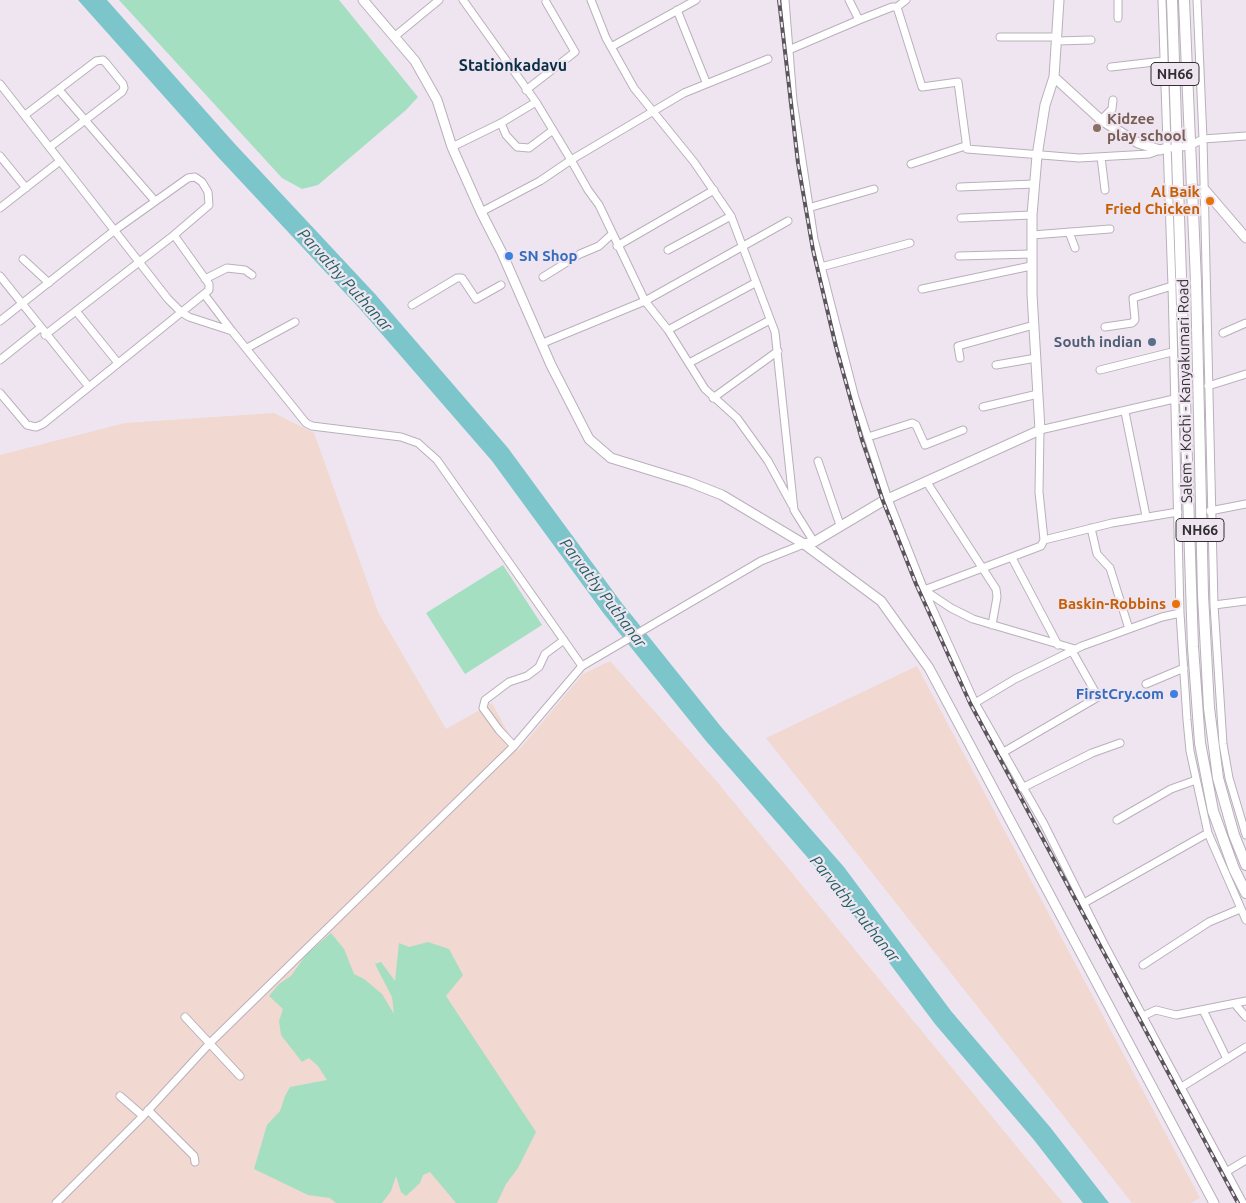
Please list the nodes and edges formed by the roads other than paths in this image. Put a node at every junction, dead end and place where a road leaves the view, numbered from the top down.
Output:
1 (363, 0) edge
2 (438, 0) edge
3 (463, 0) edge
4 (591, 0) edge
5 (696, 0) edge
6 (785, 0) edge
7 (849, 0) edge
8 (906, 0) edge
9 (1059, 0) edge
10 (1118, 0) edge
11 (1162, 0) edge
12 (1172, 0) edge
13 (1184, 0) edge
14 (1197, 0) edge
15 (546, 2) dead end
16 (897, 7) junction
17 (677, 10) junction
18 (1118, 18) dead end
19 (859, 20) junction
20 (394, 37) junction
21 (1000, 37) dead end
22 (1057, 39) junction
23 (1092, 40) dead end
24 (611, 46) junction
25 (791, 49) junction
26 (768, 59) dead end
27 (1163, 61) junction
28 (1111, 67) dead end
29 (1054, 77) junction
30 (706, 82) junction
31 (0, 84) edge
32 (59, 90) junction
33 (526, 90) junction
34 (1113, 100) dead end
35 (536, 102) junction
36 (652, 110) junction
37 (25, 115) junction
38 (87, 120) junction
39 (1101, 120) junction
40 (501, 123) junction
41 (553, 130) junction
42 (1246, 136) edge
43 (1203, 139) junction
44 (965, 146) junction
45 (1190, 146) junction
46 (50, 147) junction
47 (452, 147) junction
48 (1168, 149) junction
49 (0, 156) edge
50 (1037, 156) junction
51 (1101, 157) junction
52 (571, 160) junction
53 (60, 161) junction
54 (910, 164) dead end
55 (1034, 184) junction
56 (960, 187) dead end
57 (26, 188) junction
58 (874, 189) dead end
59 (1192, 189) junction
60 (1204, 189) junction
61 (714, 190) junction
62 (1106, 190) dead end
63 (1168, 190) junction
64 (1180, 190) junction
65 (155, 201) junction
66 (0, 208) edge
67 (808, 208) junction
68 (481, 212) junction
69 (1032, 215) junction
70 (731, 216) junction
71 (961, 218) dead end
72 (788, 221) dead end
73 (1110, 229) dead end
74 (114, 230) junction
75 (1070, 232) junction
76 (612, 234) junction
77 (174, 235) junction
78 (1032, 235) junction
79 (1246, 238) edge
80 (910, 243) dead end
81 (617, 246) junction
82 (741, 246) junction
83 (1075, 248) dead end
84 (668, 250) dead end
85 (1031, 254) junction
86 (959, 256) dead end
87 (23, 259) dead end
88 (139, 262) junction
89 (1031, 266) junction
90 (821, 268) junction
91 (252, 275) dead end
92 (0, 276) edge
93 (543, 277) dead end
94 (205, 279) junction
95 (755, 282) junction
96 (49, 283) junction
97 (501, 285) dead end
98 (1172, 286) junction
99 (922, 289) dead end
100 (204, 294) junction
101 (646, 301) junction
102 (23, 304) junction
103 (412, 305) dead end
104 (76, 311) junction
105 (181, 312) junction
106 (770, 320) junction
107 (0, 321) edge
108 (295, 322) dead end
109 (1246, 323) edge
110 (1034, 325) junction
111 (1105, 327) dead end
112 (668, 330) junction
113 (232, 331) junction
114 (43, 332) junction
115 (1223, 333) dead end
116 (542, 343) junction
117 (246, 348) junction
118 (778, 351) junction
119 (1172, 352) junction
120 (960, 358) dead end
121 (1036, 358) junction
122 (0, 360) edge
123 (118, 363) junction
124 (689, 363) junction
125 (996, 364) dead end
126 (1100, 370) dead end
127 (1246, 374) edge
128 (1208, 386) junction
129 (89, 387) junction
130 (0, 392) edge
131 (1038, 394) junction
132 (713, 398) junction
133 (1174, 399) junction
134 (983, 407) dead end
135 (1125, 412) junction
136 (964, 430) dead end
137 (1040, 430) junction
138 (868, 437) junction
139 (818, 461) dead end
140 (926, 481) junction
141 (888, 498) junction
142 (1246, 504) edge
143 (794, 510) junction
144 (1210, 511) junction
145 (1178, 512) junction
146 (1146, 516) junction
147 (840, 525) junction
148 (1091, 528) junction
149 (1044, 540) junction
150 (814, 542) junction
151 (804, 544) junction
152 (1012, 558) junction
153 (984, 568) junction
154 (924, 590) junction
155 (1246, 601) edge
156 (1214, 605) junction
157 (1180, 613) junction
158 (992, 625) junction
159 (1129, 629) junction
160 (564, 640) junction
161 (1058, 644) junction
162 (1073, 650) junction
163 (582, 666) junction
164 (1184, 668) junction
165 (1146, 684) dead end
166 (975, 703) junction
167 (1120, 743) dead end
168 (514, 746) junction
169 (1002, 753) junction
170 (1196, 780) junction
171 (1022, 788) junction
172 (1117, 820) dead end
173 (1208, 833) junction
174 (1246, 835) edge
175 (1246, 865) edge
176 (1246, 893) edge
177 (1084, 903) junction
178 (1240, 909) junction
179 (1246, 920) edge
180 (1143, 965) dead end
181 (1246, 1001) edge
182 (1235, 1004) junction
183 (1202, 1010) junction
184 (1143, 1016) junction
185 (185, 1017) dead end
186 (1246, 1017) edge
187 (210, 1043) junction
188 (1246, 1047) edge
189 (1227, 1059) junction
190 (240, 1076) dead end
191 (1180, 1088) junction
192 (120, 1096) dead end
193 (145, 1113) junction
194 (1246, 1160) edge
195 (195, 1162) dead end
196 (1226, 1172) junction
197 (56, 1203) edge
198 (1214, 1203) edge
199 (1243, 1203) edge

1 - 20 main road
2 - 20 street
3 - 33 street
4 - 24 street
5 - 17 street
6 - 25 street
7 - 19 street
8 - 16 street
9 - 22 main road
10 - 18 street
11 - 27 street
12 - 48 highway, Salem - Kochi - Kanyakumari Road / NH66
13 - 45 highway, Salem - Kochi - Kanyakumari Road / NH66
14 - 43 street
15 - 33 street
16 - 19 street
16 - 44 street
17 - 24 street
17 - 30 street
19 - 25 street
20 - 47 main road
21 - 22 street
22 - 23 street
22 - 29 main road
24 - 36 street
25 - 67 street
26 - 30 street
27 - 28 street
27 - 48 street
29 - 39 main road
29 - 50 main road
30 - 36 street
31 - 37 street
32 - 37 street
32 - 38 street
32 - 38 street
33 - 35 street
34 - 39 street
35 - 40 street
35 - 41 street
36 - 52 street
36 - 61 street
37 - 46 street
38 - 46 street
38 - 65 street
39 - 48 main road
40 - 41 street
40 - 47 street
41 - 52 street
42 - 43 street
43 - 45 street
43 - 60 street
44 - 50 street
44 - 54 street
45 - 48 street
45 - 59 highway, Salem - Kochi - Kanyakumari Road / NH66
46 - 53 street
47 - 68 main road
48 - 51 street
48 - 63 street
48 - 64 highway, Salem - Kochi - Kanyakumari Road / NH66
49 - 57 street
50 - 51 street
50 - 55 main road
51 - 62 street
52 - 68 street
52 - 76 street
53 - 57 street
53 - 74 street
55 - 56 street
55 - 69 main road
57 - 66 street
58 - 67 street
59 - 60 street
59 - 64 street
59 - 175 highway, Salem - Kochi - Kanyakumari Road / NH66
60 - 79 main road
60 - 128 street
61 - 70 street
61 - 81 street
63 - 64 street
63 - 98 street
64 - 176 highway, Salem - Kochi - Kanyakumari Road / NH66
65 - 74 street
65 - 77 street
67 - 90 street
68 - 116 main road
69 - 71 street
69 - 78 main road
70 - 82 street
70 - 84 street
72 - 82 street
73 - 75 street
74 - 88 street
74 - 96 street
75 - 78 street
75 - 83 street
76 - 81 street
76 - 93 street
77 - 88 street
77 - 94 street
78 - 85 main road
80 - 90 street
81 - 101 street
82 - 95 street
82 - 101 street
85 - 86 street
85 - 89 main road
87 - 96 street
88 - 104 street
88 - 105 street
89 - 99 street
89 - 110 main road
90 - 138 street
91 - 94 street
92 - 102 street
94 - 100 street
95 - 106 street
95 - 112 street
96 - 102 street
97 - 103 street
98 - 111 street
98 - 119 street
100 - 105 street
100 - 113 street
101 - 112 street
101 - 116 street
102 - 107 street
102 - 114 street
104 - 114 street
104 - 123 street
105 - 113 street
105 - 123 street
106 - 118 street
106 - 124 street
108 - 117 street
109 - 115 street
110 - 120 street
110 - 121 main road
112 - 124 street
113 - 117 street
114 - 122 street
114 - 129 street
116 - 151 main road
117 - 160 street
118 - 132 street
118 - 143 street
119 - 126 street
119 - 133 street
121 - 125 street
121 - 131 main road
123 - 129 street
124 - 132 street
127 - 128 street
128 - 144 street
129 - 130 street
131 - 134 street
131 - 137 main road
132 - 143 street
133 - 135 street
133 - 145 street
135 - 137 street
135 - 146 street
136 - 138 street
137 - 140 main road
137 - 149 street
138 - 141 street
139 - 147 street
140 - 141 main road
140 - 153 street
141 - 147 main road
141 - 154 street
142 - 144 street
143 - 150 street
144 - 156 street
145 - 146 street
145 - 157 street
146 - 148 street
147 - 150 main road
148 - 149 street
148 - 159 street
149 - 152 street
150 - 151 main road
151 - 163 street
151 - 198 main road
152 - 153 street
152 - 161 street
153 - 154 street
153 - 158 street
154 - 158 street
154 - 166 street
155 - 156 street
156 - 174 street
157 - 159 street
157 - 164 street
158 - 161 street
159 - 162 street
160 - 163 street
160 - 168 street
161 - 162 street
162 - 166 street
162 - 169 street
163 - 168 street
164 - 165 street
164 - 170 street
166 - 169 street
167 - 171 street
168 - 187 street
169 - 171 street
170 - 172 street
170 - 173 street
171 - 177 street
173 - 177 street
173 - 178 street
177 - 184 street
178 - 179 street
178 - 180 street
181 - 182 street
182 - 183 street
182 - 186 street
183 - 184 street
183 - 189 street
184 - 191 street
185 - 187 street
187 - 190 street
187 - 193 street
188 - 189 street
189 - 191 street
191 - 196 street
192 - 193 street
193 - 195 street
193 - 197 street
194 - 196 street
196 - 199 street

